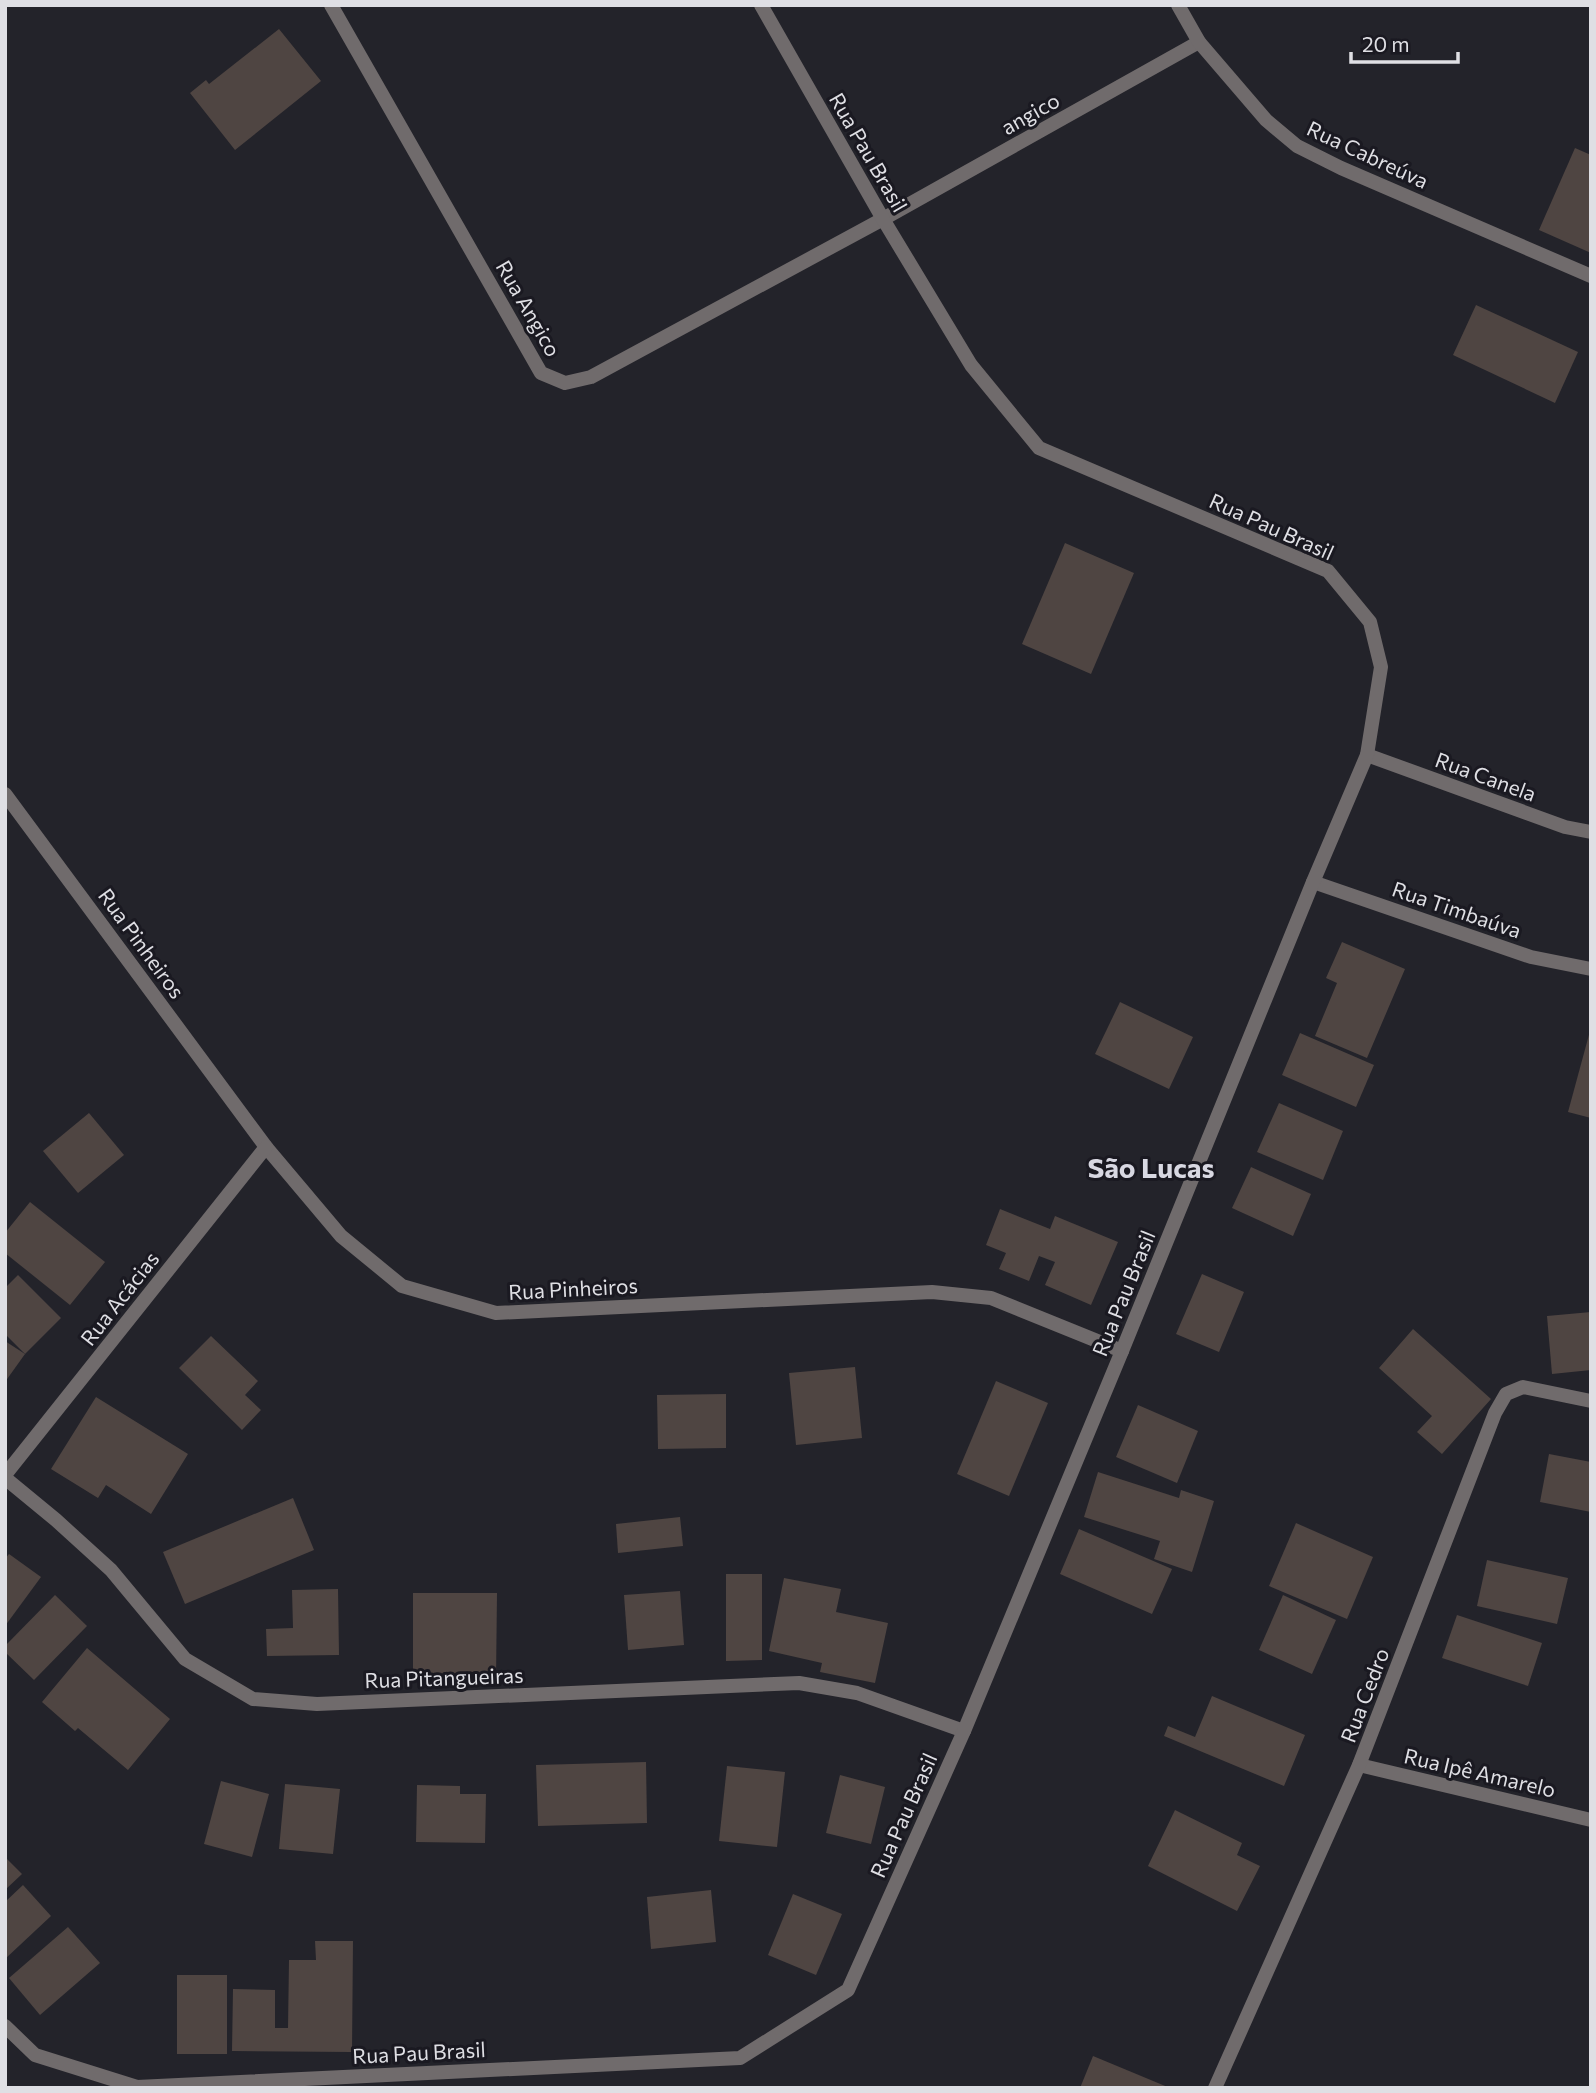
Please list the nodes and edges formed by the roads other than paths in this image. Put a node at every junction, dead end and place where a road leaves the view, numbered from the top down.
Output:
1 (331, 5) edge
2 (761, 5) edge
3 (1178, 5) edge
4 (1199, 42) junction
5 (883, 219) junction
6 (1591, 276) edge
7 (1367, 755) junction
8 (5, 794) edge
9 (1591, 832) edge
10 (1312, 881) junction
11 (1591, 969) edge
12 (266, 1147) junction
13 (1122, 1351) junction
14 (1591, 1401) edge
15 (5, 1477) edge
16 (964, 1731) junction
17 (1359, 1765) junction
18 (1591, 1820) edge
19 (5, 2026) edge
20 (1215, 2088) edge

1 - 5 street, Rua Angico
2 - 5 street, Rua Pau Brasil
3 - 4 street, Rua Cabreúva
4 - 5 street, angico
4 - 6 street, Rua Cabreúva
5 - 7 street, Rua Pau Brasil
7 - 9 street, Rua Canela
7 - 10 street, Rua Pau Brasil
8 - 12 street, Rua Pinheiros
10 - 11 street, Rua Timbaúva
10 - 13 street, Rua Pau Brasil
12 - 13 street, Rua Pinheiros
12 - 15 street, Rua Acácias
13 - 16 street, Rua Pau Brasil
14 - 17 street, Rua Cedro
15 - 16 street, Rua Pitangueiras
16 - 19 street, Rua Pau Brasil
17 - 18 street, Rua Ipê Amarelo
17 - 20 street, Rua Cedro

